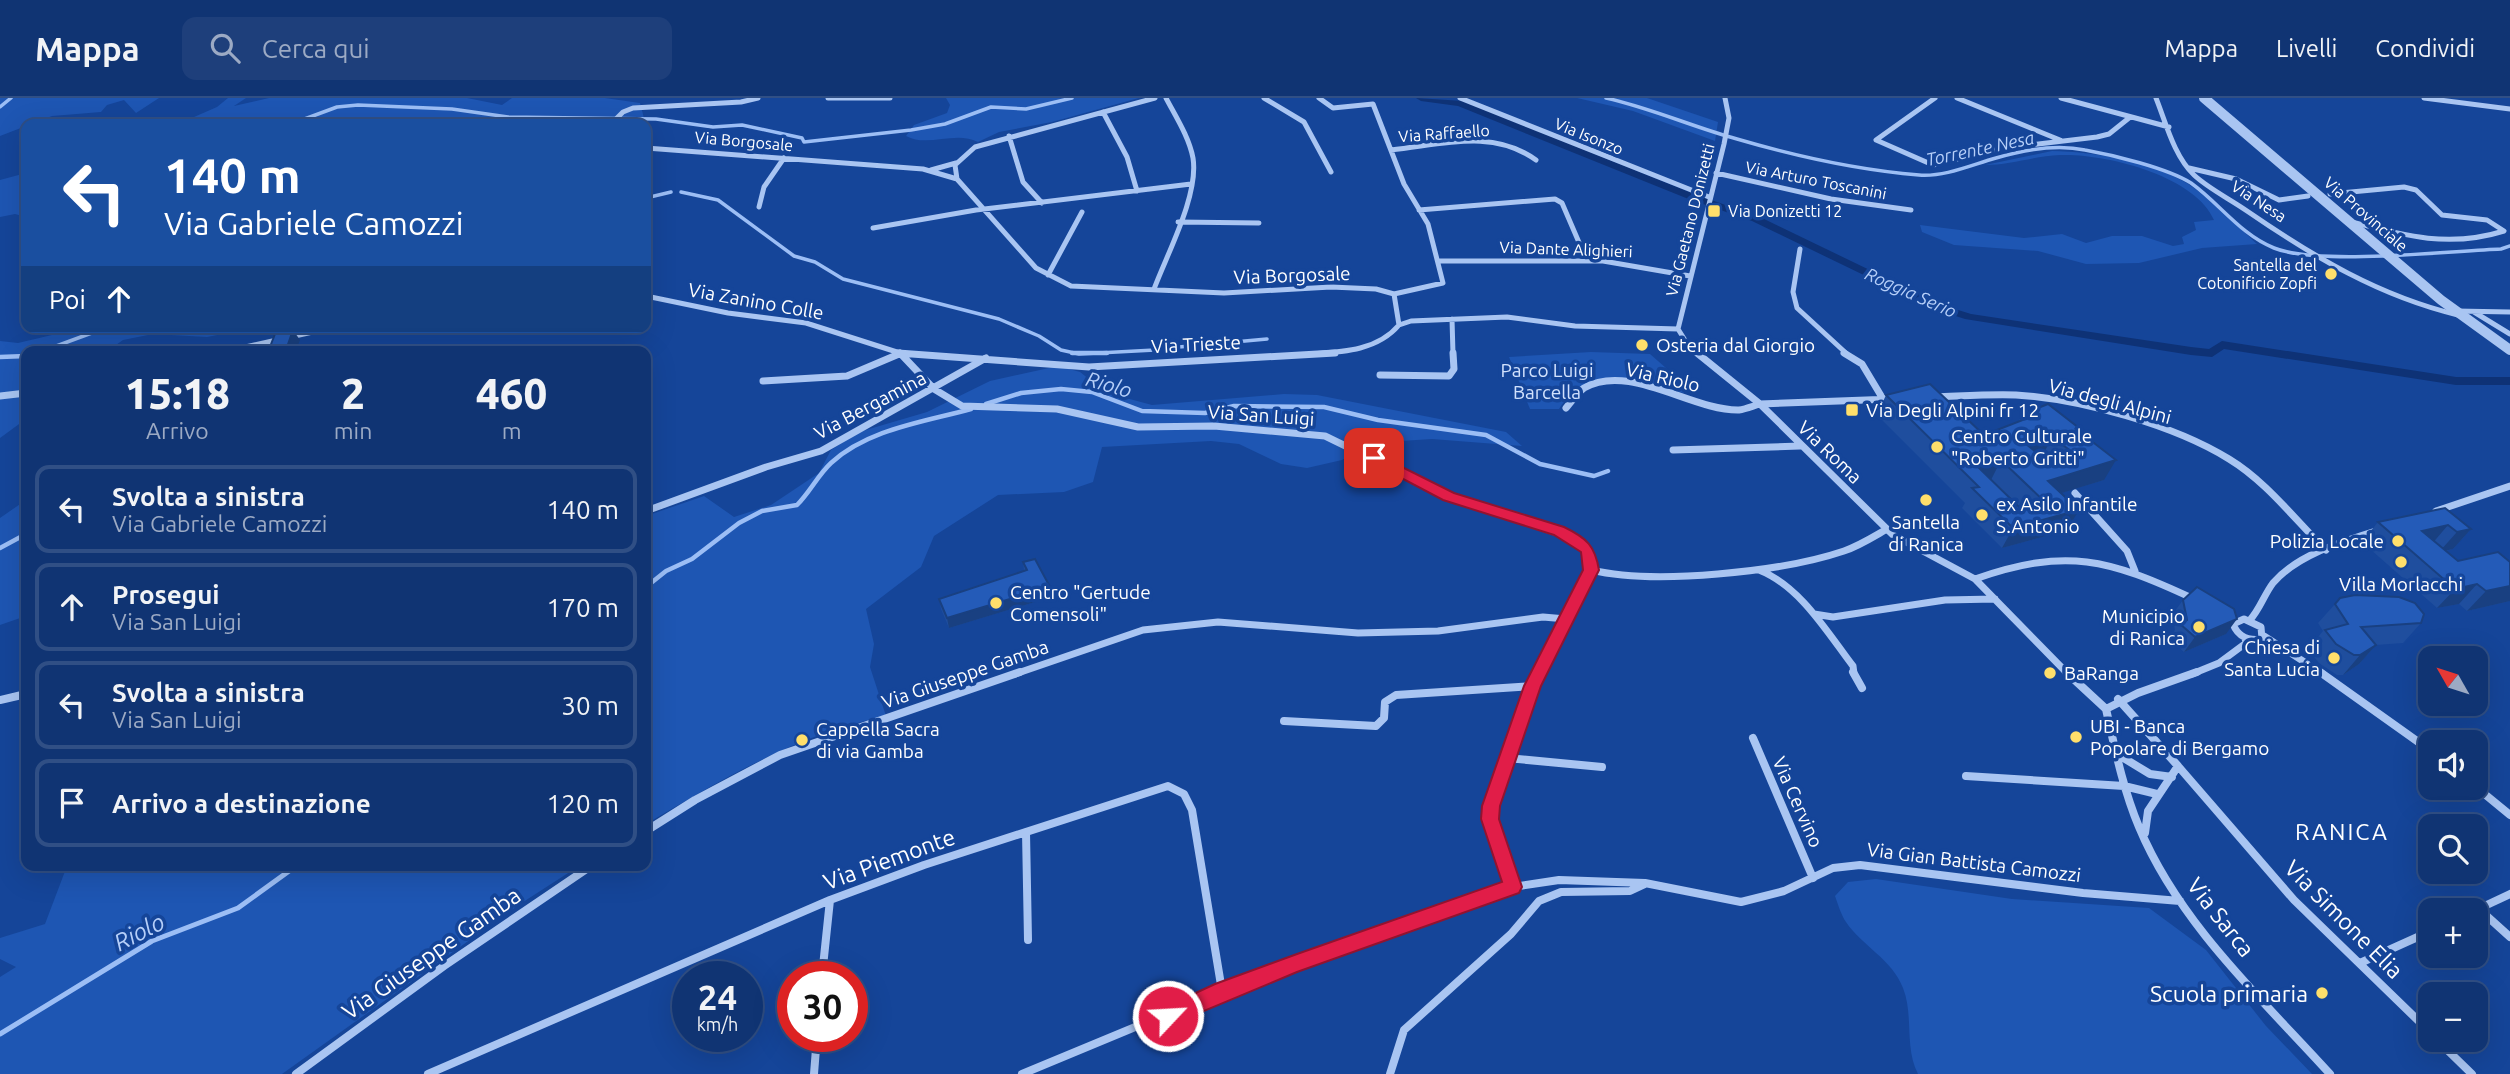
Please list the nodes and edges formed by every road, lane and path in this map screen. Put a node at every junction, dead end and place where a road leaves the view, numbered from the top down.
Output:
1 (758, 98) edge
2 (828, 98) edge
3 (890, 98) edge
4 (1155, 98) edge
5 (1166, 98) edge
6 (1264, 98) edge
7 (1319, 98) edge
8 (1460, 98) edge
9 (1725, 98) edge
10 (1935, 98) edge
11 (1957, 98) edge
12 (2061, 98) edge
13 (2156, 98) edge
14 (2204, 98) edge
15 (2424, 98) edge
16 (2458, 100) edge
17 (2510, 108) edge
18 (1103, 113) junction
19 (2129, 118) junction
20 (615, 119) edge
21 (2169, 127) junction
22 (1009, 135) junction
23 (2064, 141) junction
24 (651, 148) edge
25 (1391, 149) junction
26 (784, 158) junction
27 (1535, 160) dead end
28 (957, 163) junction
29 (2188, 168) junction
30 (923, 169) junction
31 (1331, 172) dead end
32 (1716, 173) junction
33 (957, 179) junction
34 (1191, 184) junction
35 (1137, 191) junction
36 (2330, 194) dead end
37 (2308, 196) dead end
38 (1709, 197) junction
39 (1042, 203) junction
40 (759, 207) dead end
41 (986, 210) junction
42 (1911, 210) dead end
43 (1419, 211) junction
44 (1082, 212) dead end
45 (1178, 222) junction
46 (2351, 222) junction
47 (1259, 223) dead end
48 (873, 228) dead end
49 (1800, 249) dead end
50 (1440, 261) junction
51 (1587, 261) junction
52 (1048, 275) junction
53 (1690, 276) junction
54 (1154, 289) junction
55 (1394, 294) junction
56 (651, 297) edge
57 (2473, 312) junction
58 (2510, 312) edge
59 (2457, 313) junction
60 (1452, 319) junction
61 (1399, 325) junction
62 (1678, 329) junction
63 (308, 333) edge
64 (2510, 334) edge
65 (250, 346) edge
66 (2510, 349) edge
67 (900, 353) junction
68 (986, 358) junction
69 (1380, 375) dead end
70 (763, 381) dead end
71 (934, 389) junction
72 (21, 394) edge
73 (0, 396) edge
74 (1924, 397) edge
75 (1896, 398) edge
76 (1883, 399) junction
77 (1760, 404) junction
78 (1566, 408) dead end
79 (1800, 446) junction
80 (1673, 450) dead end
81 (2510, 486) edge
82 (2075, 493) dead end
83 (651, 509) edge
84 (2423, 515) edge
85 (2387, 527) edge
86 (1887, 529) junction
87 (2326, 550) junction
88 (1782, 564) junction
89 (1751, 569) junction
90 (1591, 570) junction
91 (2135, 571) junction
92 (1775, 577) junction
93 (1975, 579) junction
94 (1995, 599) junction
95 (2201, 603) edge
96 (1814, 614) junction
97 (2224, 614) edge
98 (1566, 619) junction
99 (2250, 620) junction
100 (2234, 621) junction
101 (2264, 636) junction
102 (2245, 638) junction
103 (1533, 686) junction
104 (1862, 688) dead end
105 (21, 695) edge
106 (2118, 699) junction
107 (0, 700) edge
108 (2106, 709) junction
109 (1284, 721) dead end
110 (1753, 738) dead end
111 (2418, 742) edge
112 (2117, 754) junction
113 (1507, 758) junction
114 (2178, 766) junction
115 (1602, 767) dead end
116 (1966, 776) dead end
117 (2175, 776) junction
118 (2124, 786) junction
119 (2157, 794) junction
120 (2488, 797) edge
121 (2510, 815) edge
122 (651, 828) edge
123 (1026, 832) junction
124 (2145, 841) junction
125 (584, 871) edge
126 (1814, 878) junction
127 (1646, 883) junction
128 (1513, 887) junction
129 (2510, 894) edge
130 (830, 900) junction
131 (2180, 901) junction
132 (2488, 905) edge
133 (2488, 919) edge
134 (2418, 937) edge
135 (2510, 937) edge
136 (1028, 940) dead end
137 (824, 961) edge
138 (2360, 963) junction
139 (1223, 991) junction
140 (2418, 1020) edge
141 (816, 1052) edge
142 (2449, 1052) edge
143 (296, 1074) edge
144 (428, 1074) edge
145 (814, 1074) edge
146 (1022, 1074) edge
147 (1390, 1074) edge
148 (2330, 1074) edge
149 (2472, 1074) edge

1 - 20 street
2 - 3 street
4 - 18 street
5 - 34 street
6 - 31 street
7 - 25 street
8 - 38 street, Via Isonzo
9 - 32 street, Via Gaetano Donizetti
10 - 23 street
11 - 23 street
12 - 19 street
13 - 21 street
14 - 46 street, Via Provinciale
15 - 16 street
16 - 17 street
18 - 22 street
18 - 35 street
19 - 21 street
19 - 23 street
21 - 29 street
22 - 28 street
22 - 39 street
24 - 26 street, Via Borgosale
25 - 27 street, Via Raffaello
25 - 43 street
26 - 30 street, Via Borgosale
26 - 40 street
28 - 30 street, Via Borgosale
28 - 33 street
29 - 37 street
29 - 59 street, Via Nesa
30 - 33 street, Via Borgosale
32 - 38 street, Via Gaetano Donizetti
32 - 42 street, Via Arturo Toscanini
33 - 41 street, Via Borgosale
34 - 35 street
34 - 45 street
35 - 39 street
36 - 46 street
38 - 53 street, Via Gaetano Donizetti
39 - 41 street
41 - 48 street
41 - 52 street, Via Borgosale
43 - 50 street
43 - 51 street
44 - 52 street
45 - 47 street
45 - 54 street
46 - 59 street, Via Provinciale
49 - 76 street
50 - 51 street, Via Dante Alighieri
50 - 55 street
51 - 53 street, Via Dante Alighieri
52 - 54 street, Via Borgosale
53 - 62 street, Via Gaetano Donizetti
54 - 55 street, Via Borgosale
55 - 61 street
56 - 67 street, Via Zanino Colle
57 - 58 street, Via Nesa
57 - 59 street, Via Nesa
57 - 64 street
59 - 66 street, Via Provinciale
60 - 61 street
60 - 62 street
60 - 69 street
61 - 68 street, Via Trieste
62 - 77 street, Via Roma
63 - 65 street
67 - 68 street, Via Zanino Colle
67 - 70 street
67 - 71 street, Via Zanino Colle
68 - 71 street, Via Bergamina
71 - 83 street, Via Bergamina
71 - 90 street, Via San Luigi
72 - 73 street
74 - 87 street, Via degli Alpini
75 - 76 street
76 - 77 street
77 - 78 street, Via Riolo
77 - 79 street, Via Roma
79 - 80 street
79 - 86 street, Via Roma
81 - 84 street
82 - 91 street
85 - 87 street
86 - 88 street
86 - 93 street, Via Roma
87 - 99 street
88 - 89 street
88 - 92 street
89 - 90 street
89 - 92 street
90 - 98 street
91 - 93 street
91 - 95 street
92 - 96 street
93 - 94 street
94 - 96 street
94 - 108 street
96 - 104 street
97 - 100 street
98 - 103 street
98 - 122 street, Via Giuseppe Gamba
99 - 100 street
99 - 101 street
100 - 102 street
101 - 102 street
101 - 111 street
102 - 106 street
103 - 109 street
103 - 113 street
105 - 107 street
106 - 108 street
106 - 114 street, Via Simone Elia
108 - 112 street, Via Sarca
110 - 126 street, Via Cervino
112 - 117 street
112 - 118 street, Via Sarca
113 - 115 street
113 - 128 street
114 - 117 street
114 - 138 street, Via Simone Elia
116 - 118 street
117 - 119 street
118 - 119 street
118 - 124 street, Via Sarca
119 - 124 street
120 - 121 street
123 - 130 street, Via Piemonte
123 - 136 street
123 - 139 street, Via Piemonte
124 - 131 street, Via Sarca
125 - 143 street, Via Giuseppe Gamba
126 - 127 street, Via Gian Battista Camozzi
126 - 131 street, Via Gian Battista Camozzi
127 - 128 street, Via Gian Battista Camozzi
127 - 147 street, Via Gian Battista Camozzi
128 - 139 street, Via Gian Battista Camozzi
129 - 132 street
130 - 137 street
130 - 144 street, Via Piemonte
131 - 148 street, Via Sarca
133 - 135 street
134 - 138 street
138 - 140 street, Via Simone Elia
139 - 146 street, Via Gian Battista Camozzi
141 - 145 street
142 - 149 street

